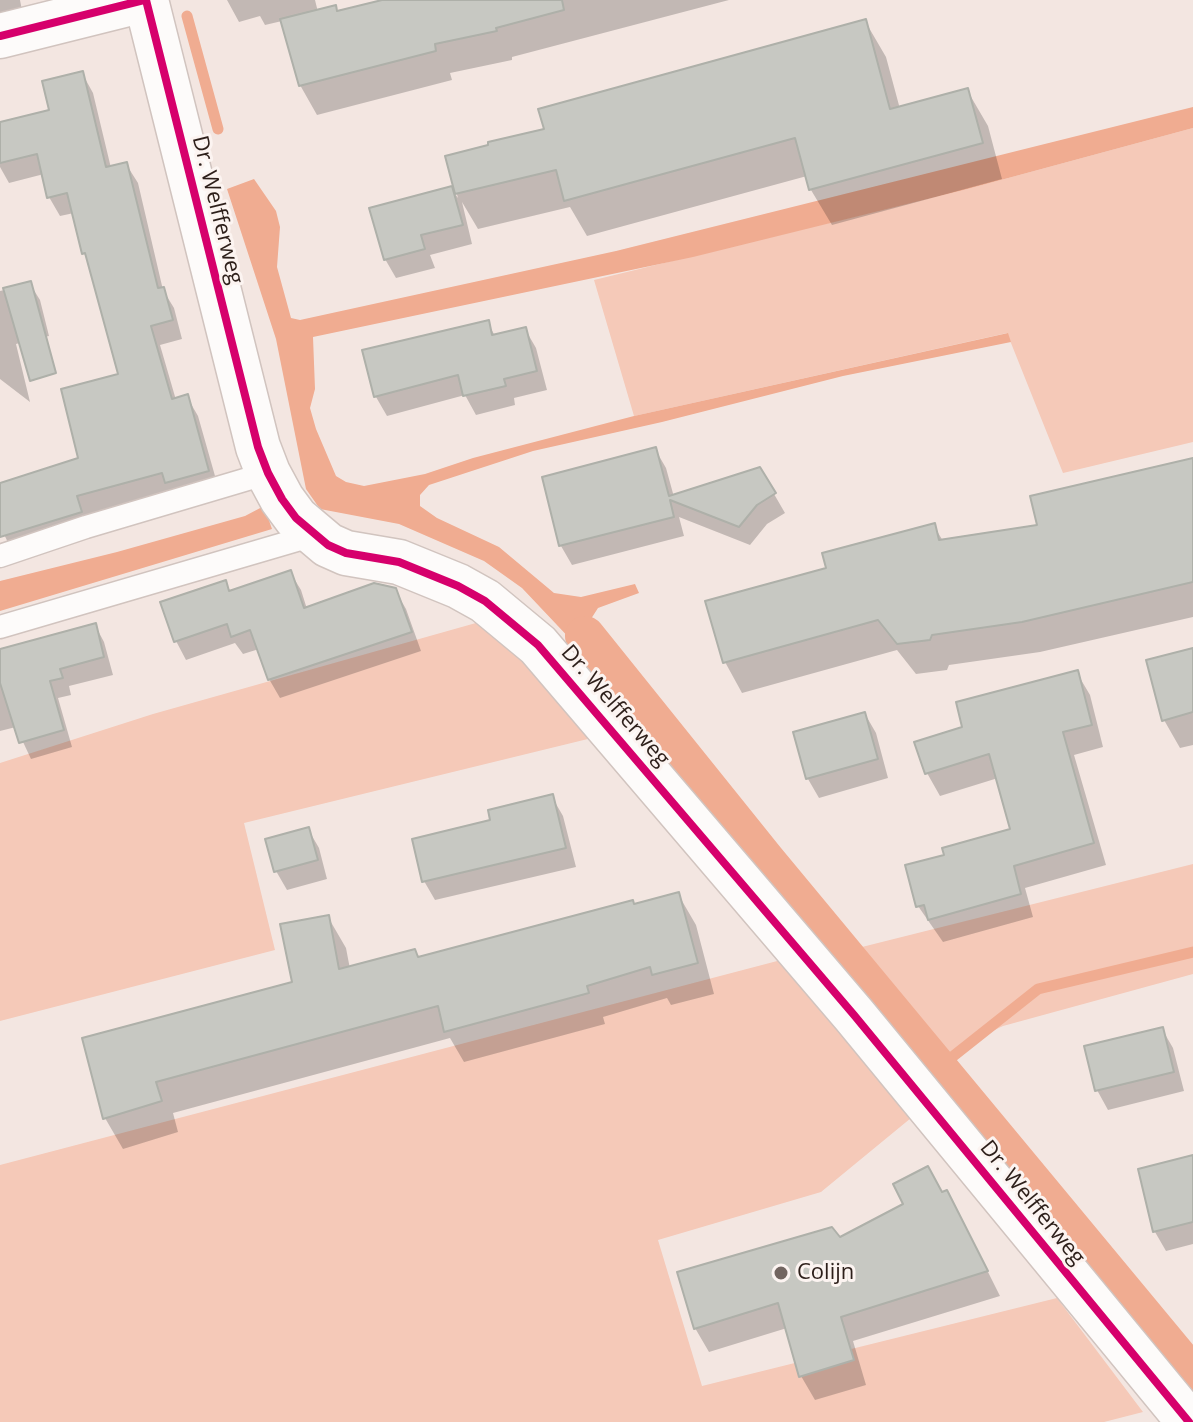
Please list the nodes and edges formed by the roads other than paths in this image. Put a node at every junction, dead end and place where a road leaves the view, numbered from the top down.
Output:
1 (145, 0) edge
2 (0, 36) edge
3 (270, 476) junction
4 (312, 533) junction
5 (0, 556) edge
6 (0, 627) edge
7 (1189, 1422) edge

1 - 2 street
1 - 3 street, Dr. Welfferweg
3 - 4 street, Dr. Welfferweg
3 - 5 lane
4 - 6 lane
4 - 7 street, Dr. Welfferweg

